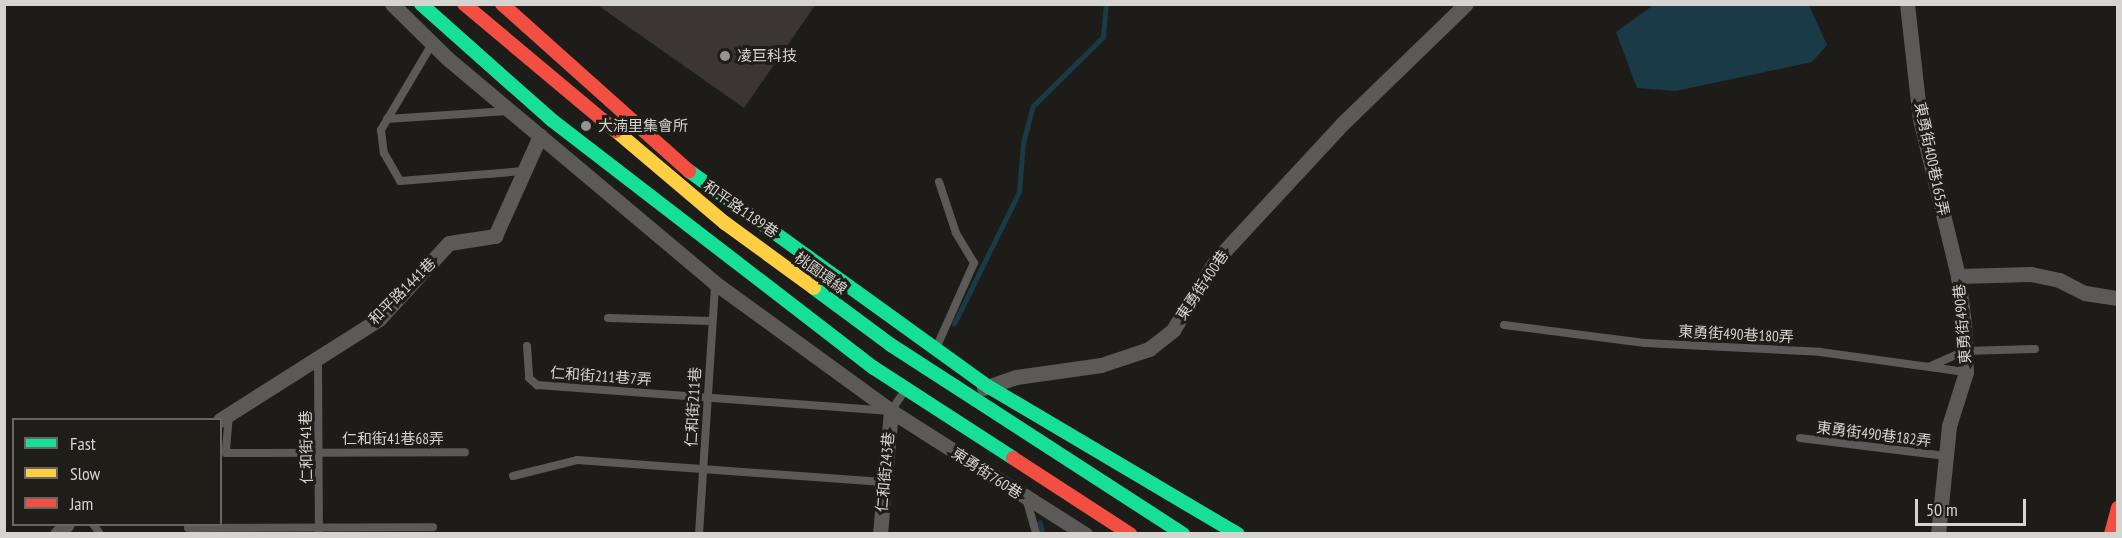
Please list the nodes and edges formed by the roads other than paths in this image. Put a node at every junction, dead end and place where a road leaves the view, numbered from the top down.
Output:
1 (392, 4) edge
2 (421, 4) edge
3 (464, 4) edge
4 (502, 4) edge
5 (1466, 4) edge
6 (1906, 4) edge
7 (432, 44) junction
8 (510, 111) junction
9 (387, 119) junction
10 (540, 136) junction
11 (525, 171) junction
12 (939, 182) dead end
13 (752, 216) junction
14 (1958, 276) junction
15 (715, 283) junction
16 (2118, 298) edge
17 (608, 318) dead end
18 (712, 321) junction
19 (1504, 325) dead end
20 (527, 346) dead end
21 (936, 349) junction
22 (2035, 349) dead end
23 (1965, 351) junction
24 (318, 361) junction
25 (1929, 367) junction
26 (1966, 372) junction
27 (916, 375) dead end
28 (910, 384) dead end
29 (989, 387) junction
30 (707, 396) junction
31 (891, 411) junction
32 (225, 417) edge
33 (1800, 438) dead end
34 (320, 452) junction
35 (465, 452) dead end
36 (1946, 456) junction
37 (703, 470) junction
38 (513, 476) dead end
39 (883, 482) junction
40 (1026, 498) junction
41 (2118, 508) edge
42 (433, 527) dead end
43 (188, 528) dead end
44 (319, 531) edge
45 (699, 534) edge
46 (880, 534) edge
47 (1036, 534) edge
48 (1084, 534) edge
49 (1130, 534) edge
50 (1183, 534) edge
51 (1238, 534) edge
52 (1938, 534) edge
53 (2111, 534) edge

1 - 7 street
2 - 49 main road, bridge
3 - 50 main road, 桃園環線, bridge
4 - 13 main road, 和平路1189巷
5 - 29 street, 東勇街400巷
6 - 14 street, 東勇街400巷165弄
7 - 8 street
7 - 9 lane
8 - 9 lane
8 - 10 street
9 - 11 lane
10 - 11 street, 和平路1441巷
10 - 15 street
11 - 24 street, 和平路1441巷
12 - 21 lane
13 - 15 street
13 - 21 main road, 和平路1189巷
14 - 16 street, 東勇街490巷
14 - 23 street, 東勇街490巷
15 - 18 lane, 仁和街211巷
15 - 31 street
17 - 18 lane
18 - 30 lane, 仁和街211巷
19 - 25 lane, 東勇街490巷180弄
20 - 30 lane, 仁和街211巷7弄
21 - 27 lane
21 - 29 main road, 和平路1189巷
22 - 23 lane
23 - 25 lane
23 - 26 street, 東勇街490巷
24 - 32 street, 和平路1441巷
24 - 34 lane, 仁和街41巷
25 - 26 lane, 東勇街490巷180弄
26 - 36 street, 東勇街490巷
28 - 31 lane
29 - 31 street, 東勇街400巷
29 - 51 main road, 和平路1189巷
30 - 31 lane, 仁和街211巷7弄
30 - 37 lane, 仁和街211巷
31 - 39 street, 仁和街243巷
31 - 40 street, 東勇街760巷
32 - 34 lane, 仁和街41巷68弄
33 - 36 lane, 東勇街490巷182弄
34 - 35 lane, 仁和街41巷68弄
34 - 44 lane, 仁和街41巷
36 - 52 street, 東勇街490巷
37 - 38 lane
37 - 39 lane
37 - 45 lane, 仁和街211巷
39 - 46 street, 仁和街243巷
40 - 47 lane
40 - 48 street, 東勇街760巷
41 - 53 main road
42 - 44 lane
43 - 44 lane

